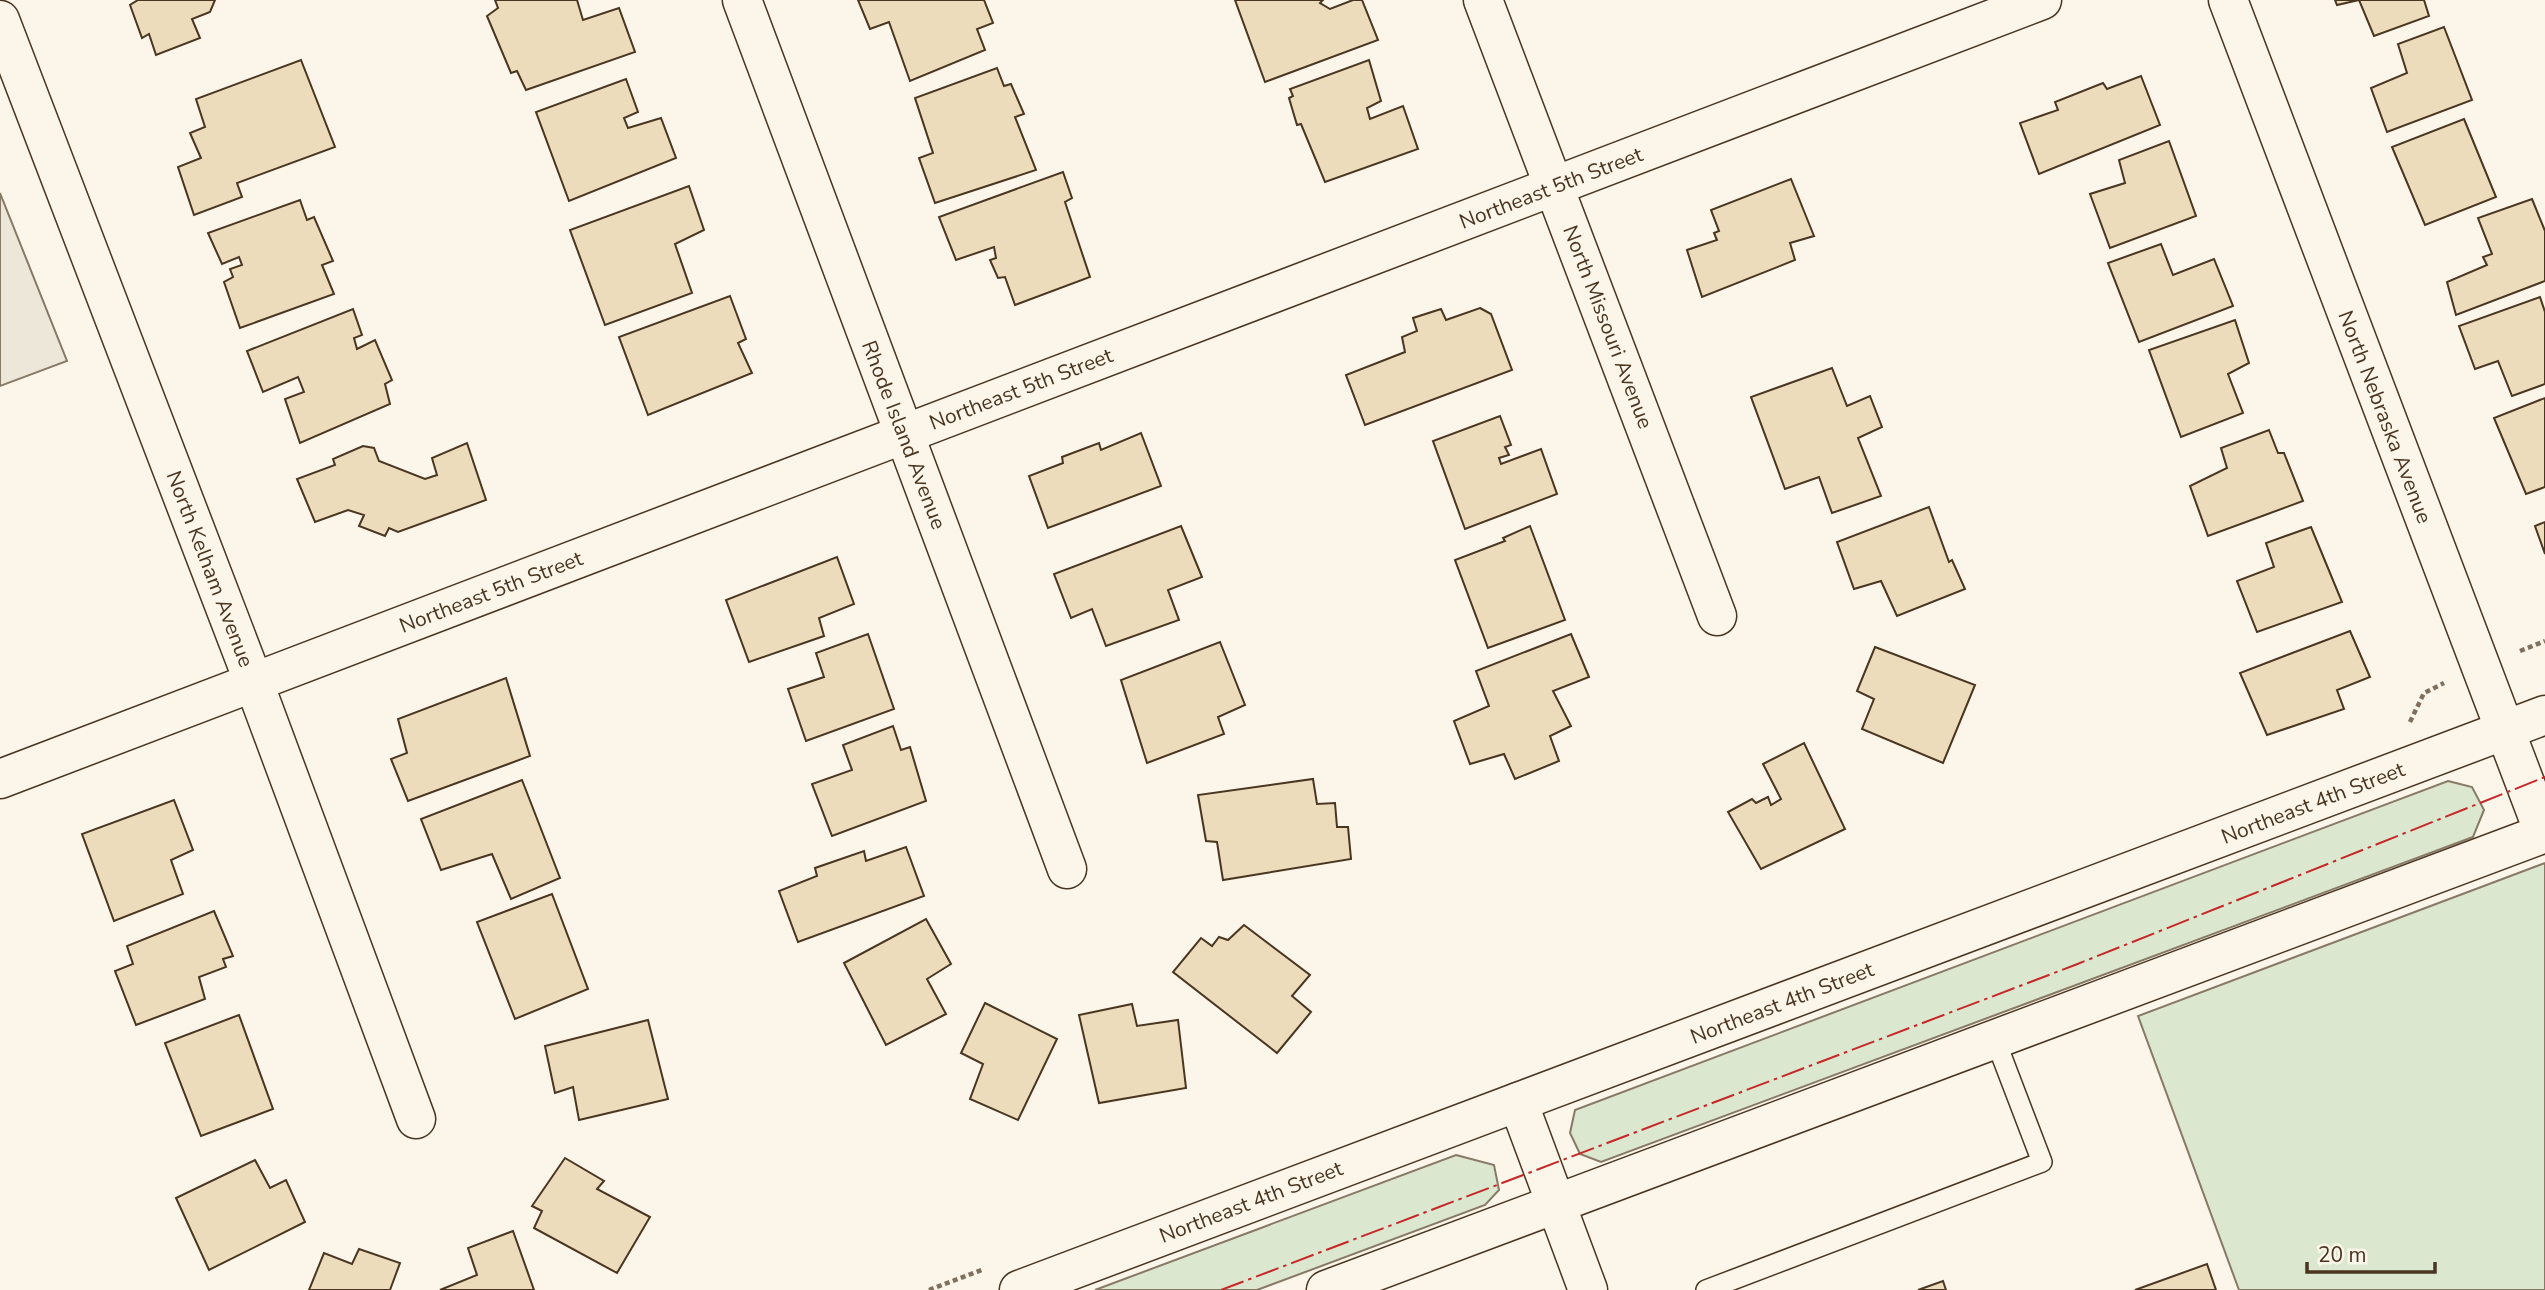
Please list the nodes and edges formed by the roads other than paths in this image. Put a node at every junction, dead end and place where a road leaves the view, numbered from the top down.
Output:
1 (742, 0) edge
2 (1483, 0) edge
3 (2042, 0) edge
4 (2228, 0) edge
5 (0, 20) edge
6 (1555, 187) junction
7 (903, 434) junction
8 (1717, 616) dead end
9 (254, 683) junction
10 (2545, 715) edge
11 (2504, 731) junction
12 (0, 779) edge
13 (2544, 833) edge
14 (1067, 869) dead end
15 (1995, 1039) junction
16 (1518, 1102) junction
17 (415, 1119) dead end
18 (1556, 1203) junction
19 (1714, 1288) edge
20 (1019, 1290) edge
21 (1326, 1290) edge
22 (1588, 1290) edge

1 - 7 street, Rhode Island Avenue
2 - 6 street, North Missouri Avenue
3 - 6 street, Northeast 5th Street
4 - 11 street, North Nebraska Avenue
5 - 9 street, North Kelham Avenue
6 - 7 street, Northeast 5th Street
6 - 8 street, North Missouri Avenue
7 - 9 street, Northeast 5th Street
7 - 14 street, Rhode Island Avenue
9 - 12 street, Northeast 5th Street
9 - 17 street, North Kelham Avenue
10 - 11 street, Northeast 4th Street
11 - 13 street, North Nebraska Avenue
11 - 16 street, Northeast 4th Street
13 - 15 street
15 - 18 street
15 - 19 lane
16 - 18 street
16 - 20 street, Northeast 4th Street
18 - 21 street
18 - 22 street

